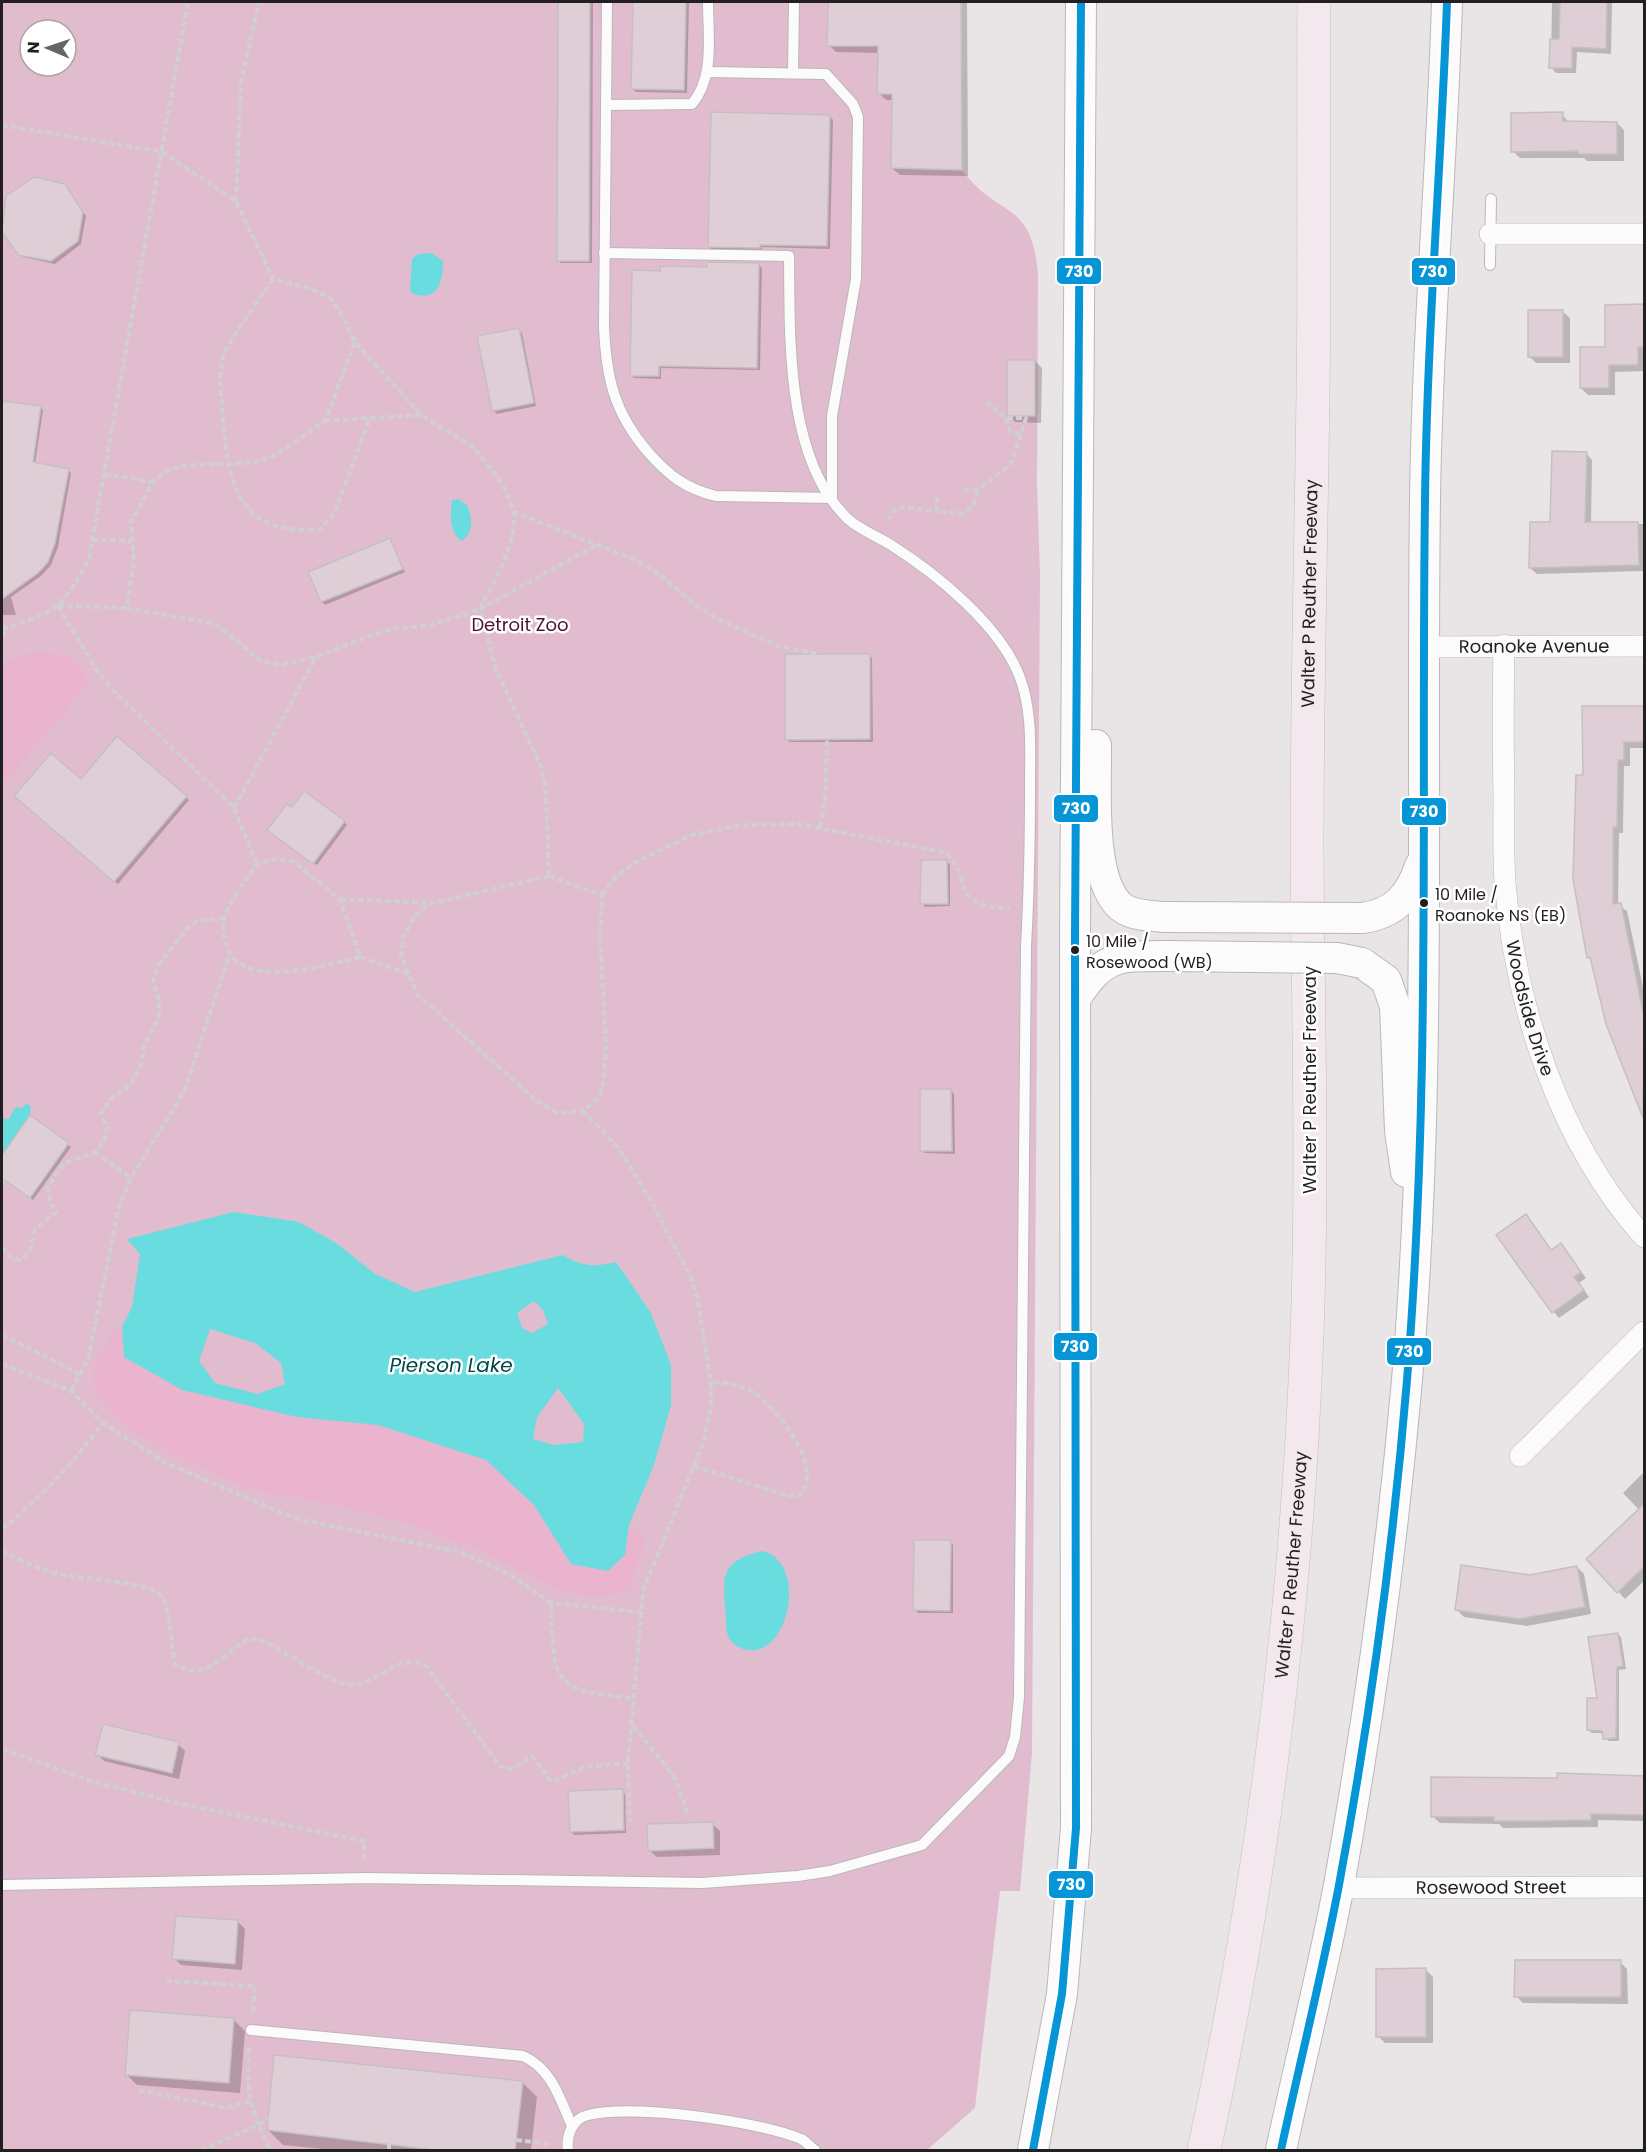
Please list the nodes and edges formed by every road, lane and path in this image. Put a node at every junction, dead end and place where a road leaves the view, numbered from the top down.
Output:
1 (189, 2) edge
2 (259, 2) edge
3 (607, 2) edge
4 (708, 2) edge
5 (794, 2) edge
6 (1081, 2) edge
7 (1314, 2) edge
8 (1448, 2) edge
9 (707, 72) junction
10 (793, 74) junction
11 (606, 105) junction
12 (2, 125) edge
13 (162, 152) junction
14 (1491, 199) dead end
15 (236, 201) junction
16 (1490, 234) junction
17 (1644, 234) edge
18 (604, 253) junction
19 (1490, 265) dead end
20 (273, 279) junction
21 (355, 342) junction
22 (987, 402) dead end
23 (421, 415) junction
24 (370, 418) junction
25 (1006, 418) junction
26 (325, 421) junction
27 (1021, 435) junction
28 (227, 465) junction
29 (104, 474) junction
30 (153, 482) junction
31 (979, 489) junction
32 (964, 490) dead end
33 (937, 497) dead end
34 (832, 498) junction
35 (514, 512) junction
36 (938, 512) junction
37 (878, 537) junction
38 (92, 540) junction
39 (131, 542) junction
40 (597, 545) junction
41 (58, 606) junction
42 (127, 609) junction
43 (480, 609) junction
44 (1078, 617) junction
45 (2, 627) edge
46 (8, 627) junction
47 (2, 636) edge
48 (1504, 645) junction
49 (1424, 646) junction
50 (1644, 646) edge
51 (816, 654) dead end
52 (316, 657) junction
53 (827, 740) dead end
54 (234, 808) junction
55 (820, 827) junction
56 (1423, 856) junction
57 (257, 864) junction
58 (549, 876) junction
59 (602, 895) junction
60 (340, 899) junction
61 (433, 903) junction
62 (1028, 910) junction
63 (224, 918) junction
64 (229, 955) junction
65 (360, 957) junction
66 (409, 975) junction
67 (1075, 999) junction
68 (583, 1111) junction
69 (95, 1152) junction
70 (131, 1178) junction
71 (1644, 1238) edge
72 (1417, 1240) junction
73 (2, 1247) edge
74 (1644, 1332) edge
75 (2, 1335) edge
76 (2, 1364) edge
77 (80, 1374) junction
78 (711, 1382) junction
79 (71, 1391) junction
80 (103, 1423) junction
81 (1520, 1456) dead end
82 (694, 1466) junction
83 (2, 1529) edge
84 (2, 1551) edge
85 (551, 1603) junction
86 (640, 1612) junction
87 (635, 1698) junction
88 (632, 1726) junction
89 (2, 1749) edge
90 (628, 1763) junction
91 (688, 1815) dead end
92 (630, 1822) dead end
93 (366, 1878) junction
94 (2, 1885) edge
95 (1644, 1887) edge
96 (1338, 1888) junction
97 (251, 2030) dead end
98 (139, 2090) dead end
99 (249, 2102) dead end
100 (268, 2118) dead end
101 (572, 2126) junction
102 (516, 2140) dead end
103 (389, 2145) dead end
104 (568, 2145) edge
105 (201, 2151) edge
106 (389, 2151) edge
107 (815, 2151) edge
108 (1033, 2151) edge
109 (1204, 2151) edge
110 (1281, 2151) edge

1 - 13 path
2 - 15 path
3 - 11 lane
4 - 9 lane
5 - 10 lane
6 - 44 main road
7 - 109 highway, Walter P Reuther Freeway
8 - 49 main road
9 - 10 lane
9 - 11 lane
10 - 34 lane
11 - 18 lane
12 - 13 path
13 - 15 path
13 - 29 path
14 - 16 lane
15 - 20 path
16 - 17 street
16 - 19 lane
18 - 34 lane
18 - 34 lane
20 - 21 path
20 - 28 path
21 - 23 path
21 - 26 path
22 - 25 path
23 - 24 path
23 - 35 path
24 - 26 path
24 - 28 path
25 - 27 path
25 - 27 path
26 - 28 path
27 - 31 path
28 - 30 path
29 - 30 path
29 - 38 path
30 - 39 path
31 - 32 path
31 - 36 path
33 - 36 path
34 - 37 lane
35 - 40 path
35 - 43 path
36 - 37 path
37 - 62 lane
38 - 39 path
38 - 41 path
39 - 42 path
40 - 43 path
40 - 51 path
41 - 42 path
41 - 46 path
41 - 54 path
42 - 52 path
43 - 52 path
43 - 58 path
44 - 56 main road, bridge
44 - 67 main road
45 - 46 path
46 - 47 path
48 - 49 street, Roanoke Avenue
48 - 50 street, Roanoke Avenue
48 - 71 street, Woodside Drive
49 - 56 main road
52 - 54 path
53 - 55 path
54 - 57 path
55 - 59 path
55 - 62 path
56 - 72 main road
57 - 60 path
57 - 63 path
58 - 59 path
58 - 61 path
59 - 68 path
60 - 61 path
60 - 65 path
61 - 66 path
62 - 93 lane
63 - 64 path
63 - 69 path
64 - 65 path
64 - 70 path
65 - 66 path
66 - 68 path
67 - 72 main road, bridge
67 - 108 main road
68 - 78 path
69 - 70 path
69 - 73 path
70 - 77 path
72 - 96 main road
74 - 81 street
75 - 77 path
76 - 79 path
77 - 79 path
78 - 82 path
78 - 82 path
79 - 80 path
80 - 83 path
80 - 85 path
82 - 86 path
84 - 90 path
85 - 86 path
85 - 87 path
86 - 87 path
87 - 88 path
88 - 90 path
88 - 91 path
89 - 93 path
90 - 92 path
93 - 94 lane
95 - 96 street, Rosewood Street
96 - 110 main road
97 - 101 lane
98 - 99 path
100 - 105 path
101 - 104 lane
101 - 107 lane
102 - 104 path
103 - 106 path

